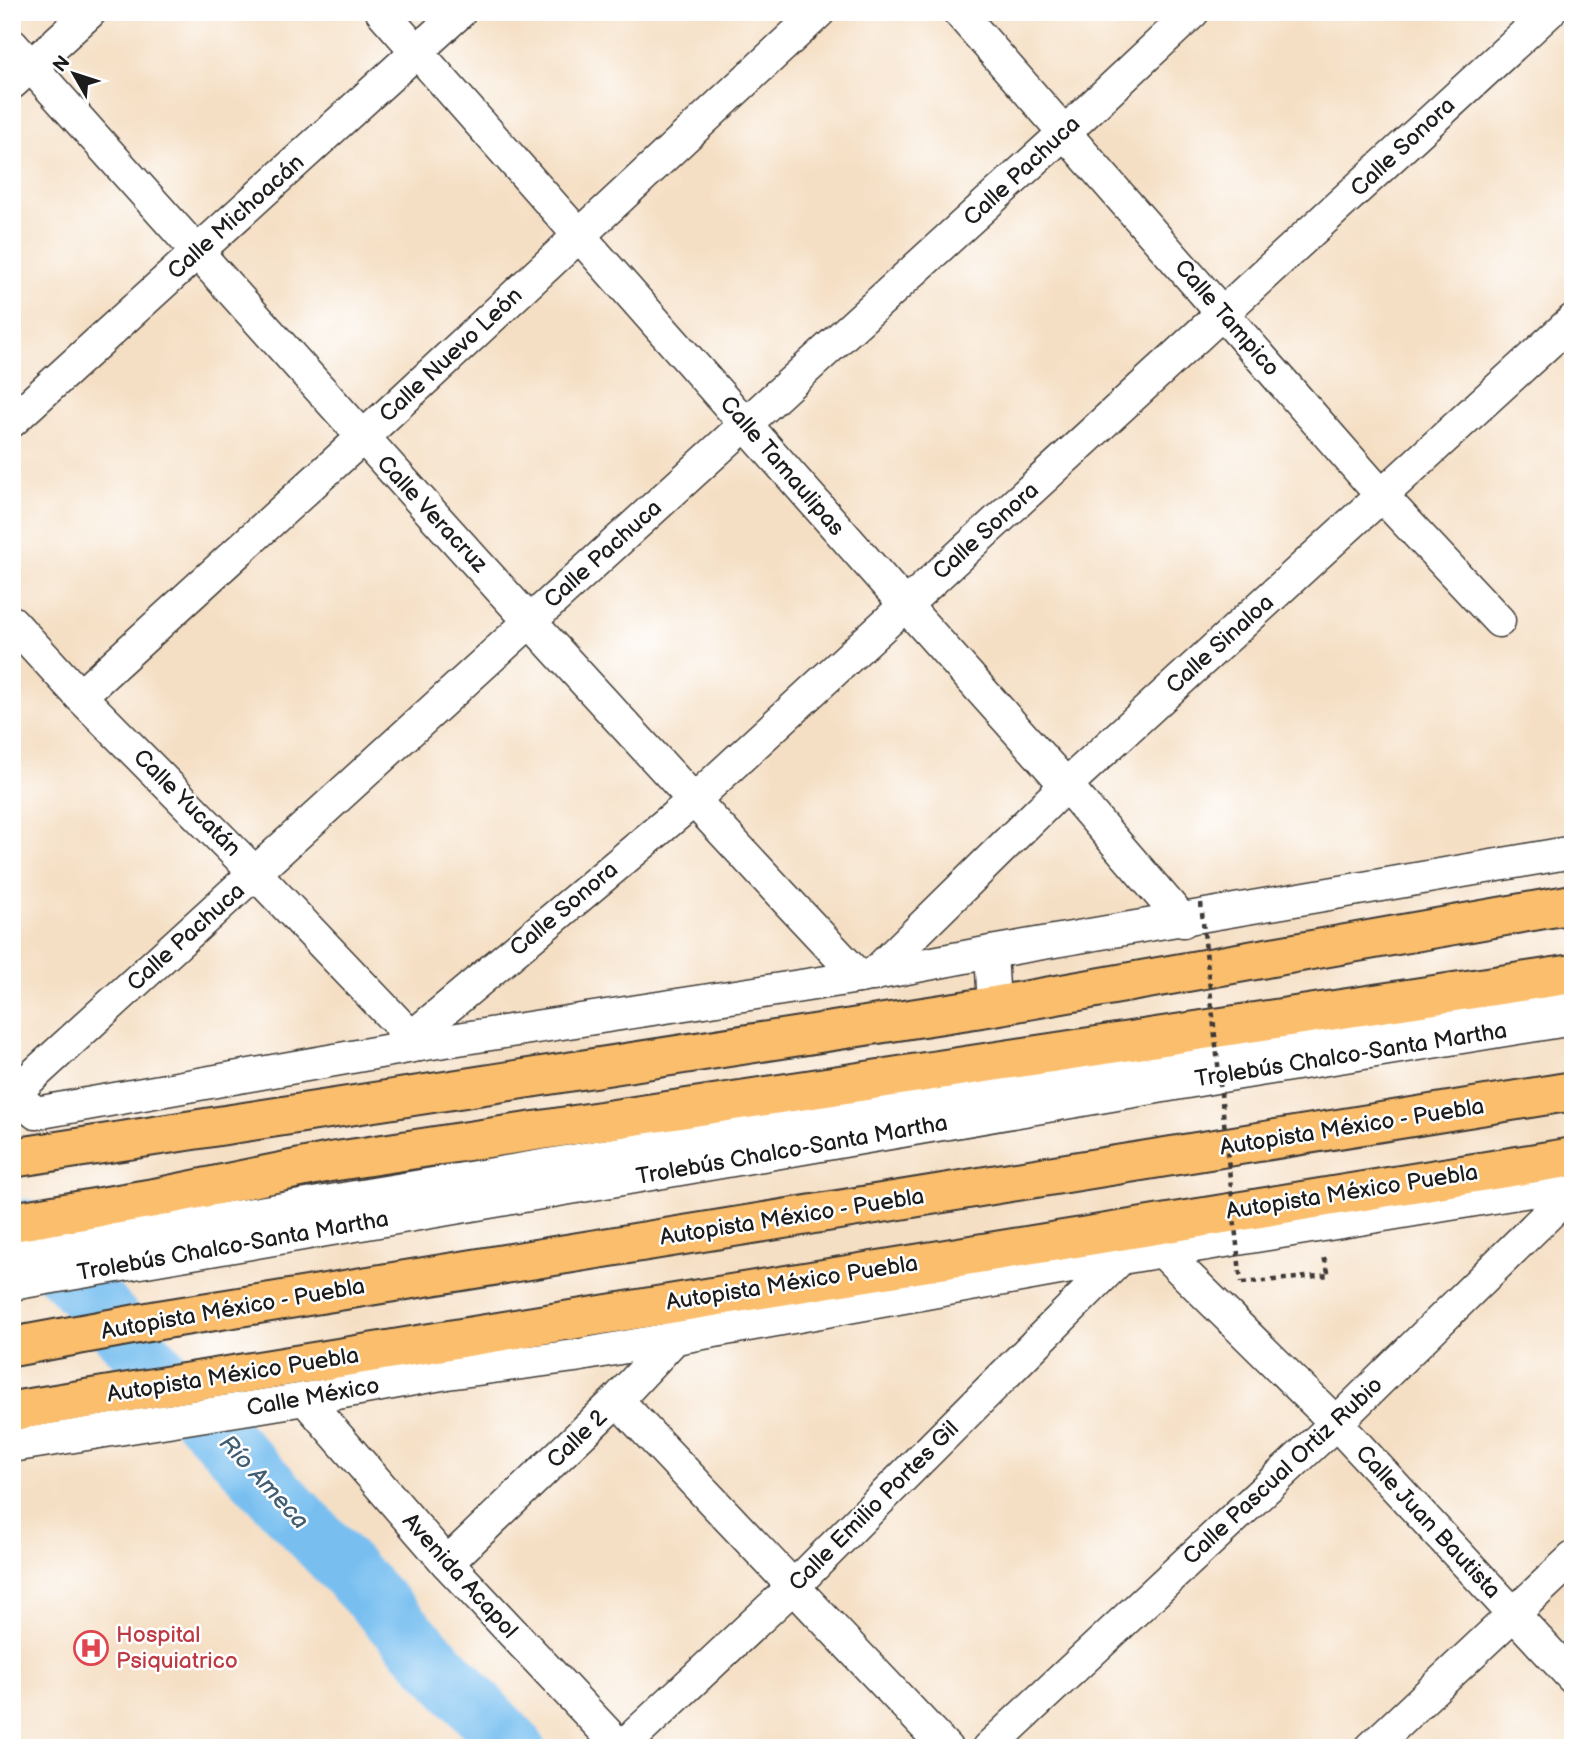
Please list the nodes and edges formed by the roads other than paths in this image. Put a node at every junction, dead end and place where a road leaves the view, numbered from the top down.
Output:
1 (90, 12) edge
2 (382, 12) edge
3 (460, 12) edge
4 (819, 12) edge
5 (958, 12) edge
6 (1193, 12) edge
7 (1549, 12) edge
8 (417, 52) junction
9 (18, 65) edge
10 (1064, 133) junction
11 (579, 236) junction
12 (198, 252) junction
13 (1223, 315) junction
14 (1573, 320) edge
15 (12, 421) edge
16 (746, 424) junction
17 (362, 438) junction
18 (1382, 496) junction
19 (905, 606) junction
20 (530, 620) junction
21 (1499, 621) dead end
22 (12, 622) edge
23 (80, 696) junction
24 (1066, 785) junction
25 (693, 801) junction
26 (1573, 852) edge
27 (256, 873) junction
28 (1573, 904) edge
29 (1192, 912) junction
30 (991, 952) junction
31 (1573, 974) edge
32 (866, 976) junction
33 (1573, 995) edge
34 (994, 1006) junction
35 (1573, 1019) edge
36 (416, 1041) junction
37 (1573, 1091) edge
38 (21, 1100) edge
39 (1573, 1157) edge
40 (12, 1158) edge
41 (1573, 1184) edge
42 (1573, 1190) edge
43 (159, 1213) junction
44 (12, 1222) edge
45 (1162, 1251) junction
46 (1121, 1258) junction
47 (15, 1273) edge
48 (686, 1301) junction
49 (674, 1339) junction
50 (20, 1346) edge
51 (447, 1373) joint
52 (294, 1389) junction
53 (617, 1400) junction
54 (12, 1411) edge
55 (77, 1418) junction
56 (1336, 1423) junction
57 (12, 1446) edge
58 (1573, 1558) edge
59 (447, 1563) junction
60 (793, 1587) junction
61 (1514, 1614) junction
62 (1573, 1678) edge
63 (621, 1748) edge
64 (946, 1748) edge
65 (988, 1748) edge
66 (1371, 1748) edge

1 - 9 street
2 - 8 street, Calle Tamaulipas
3 - 8 street, Calle Michoacán
4 - 11 street, Calle Nuevo León
5 - 10 street, Calle Tampico
6 - 10 street, Calle Pachuca
7 - 13 street, Calle Sonora
8 - 11 street, Calle Tamaulipas
8 - 12 street, Calle Michoacán
9 - 12 street, Calle Veracruz
10 - 13 street, Calle Tampico
10 - 16 street, Calle Pachuca
11 - 16 street, Calle Tamaulipas
11 - 17 street, Calle Nuevo León
12 - 15 street, Calle Michoacán
12 - 17 street, Calle Veracruz
13 - 18 street, Calle Tampico
13 - 19 street, Calle Sonora
14 - 18 street, Calle Sinaloa
16 - 19 street, Calle Tamaulipas
16 - 20 street, Calle Pachuca
17 - 20 street, Calle Veracruz
17 - 23 street, Calle Nuevo León
18 - 21 street, Calle Tampico
18 - 24 street, Calle Sinaloa
19 - 24 street, Calle Tamaulipas
19 - 25 street, Calle Sonora
20 - 25 street, Calle Veracruz
20 - 27 street, Calle Pachuca
22 - 23 street, Calle Yucatán
23 - 27 street, Calle Yucatán
24 - 29 street, Calle Tamaulipas
24 - 32 street, Calle Sinaloa
25 - 32 street, Calle Veracruz
25 - 36 street, Calle Sonora
26 - 29 street
27 - 36 street, Calle Yucatán
27 - 38 street, Calle Pachuca
28 - 34 highway
29 - 30 street
30 - 32 street
30 - 34 street
31 - 43 highway
32 - 36 street
33 - 43 street
34 - 40 highway
35 - 47 street, Trolebús Chalco-Santa Martha
36 - 38 street
37 - 50 highway, Autopista México - Puebla
39 - 48 highway, Autopista México Puebla
41 - 45 street, Autopista México Puebla
42 - 56 street, Calle Pascual Ortiz Rubio
43 - 44 highway
43 - 47 street
45 - 46 street, Autopista México Puebla
45 - 56 street, Calle Juan Bautista
46 - 49 street, Autopista México Puebla
46 - 60 street, Calle Emilio Portes Gil
48 - 49 street, Calle 2
48 - 52 highway, Autopista México Puebla
49 - 51 street, Autopista México Puebla
49 - 53 street, Calle 2
51 - 52 street, Calle México
52 - 55 highway, Autopista México Puebla
52 - 59 street, Avenida Acapol
53 - 59 street, Calle 2
53 - 60 street
54 - 55 highway, Autopista México Puebla
55 - 57 street
56 - 61 street, Calle Juan Bautista
56 - 65 street, Calle Pascual Ortiz Rubio
58 - 61 street
59 - 63 street, Avenida Acapol
60 - 63 street, Calle Emilio Portes Gil
60 - 64 street
61 - 62 street, Calle Juan Bautista
61 - 66 street

